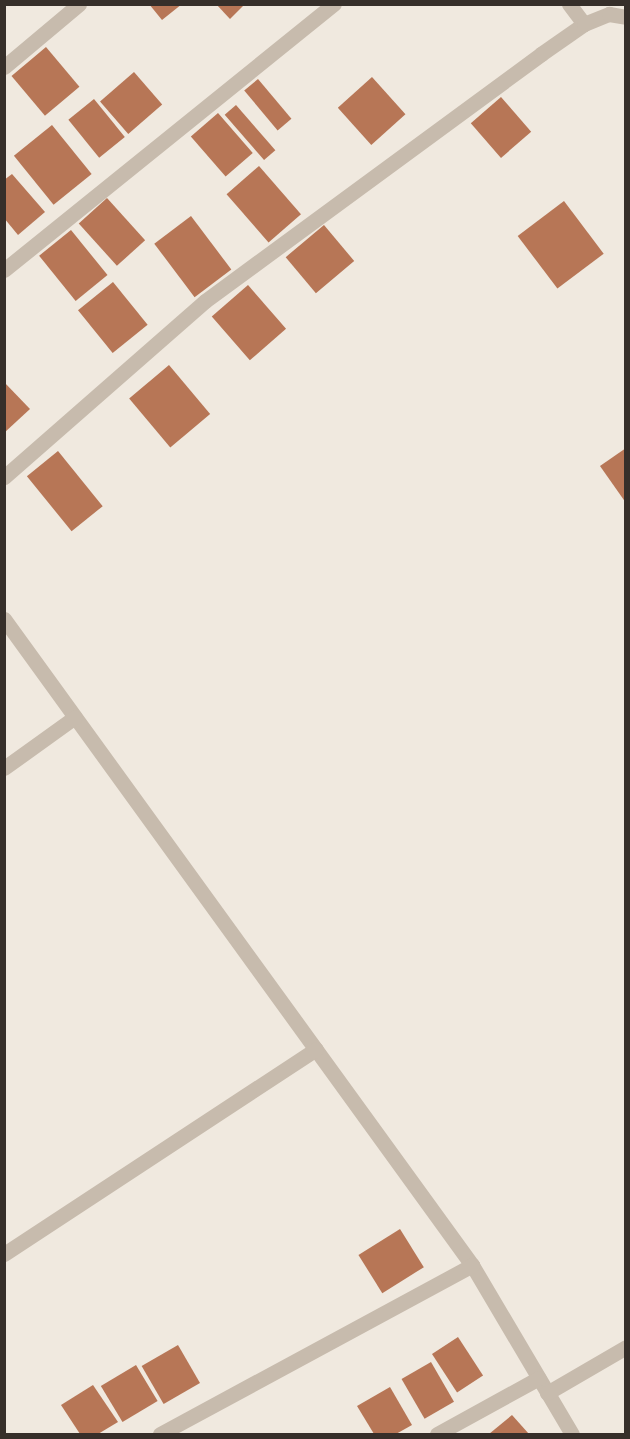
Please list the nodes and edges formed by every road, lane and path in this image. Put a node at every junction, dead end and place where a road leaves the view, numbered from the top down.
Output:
1 (79, 4) edge
2 (334, 4) edge
3 (569, 4) edge
4 (626, 17) edge
5 (584, 24) junction
6 (4, 66) edge
7 (7, 263) edge
8 (4, 477) edge
9 (4, 619) edge
10 (75, 717) junction
11 (4, 768) edge
12 (316, 1049) junction
13 (4, 1254) edge
14 (472, 1265) junction
15 (626, 1347) edge
16 (539, 1378) junction
17 (547, 1393) junction
18 (160, 1434) edge
19 (437, 1434) edge
20 (572, 1434) edge

1 - 6 street
2 - 7 street
3 - 5 street
4 - 5 street
5 - 8 street
9 - 10 street
10 - 11 street
10 - 12 street
12 - 13 street
12 - 14 street
14 - 16 street
14 - 18 street
15 - 17 street
16 - 17 street
16 - 19 street
17 - 20 street

